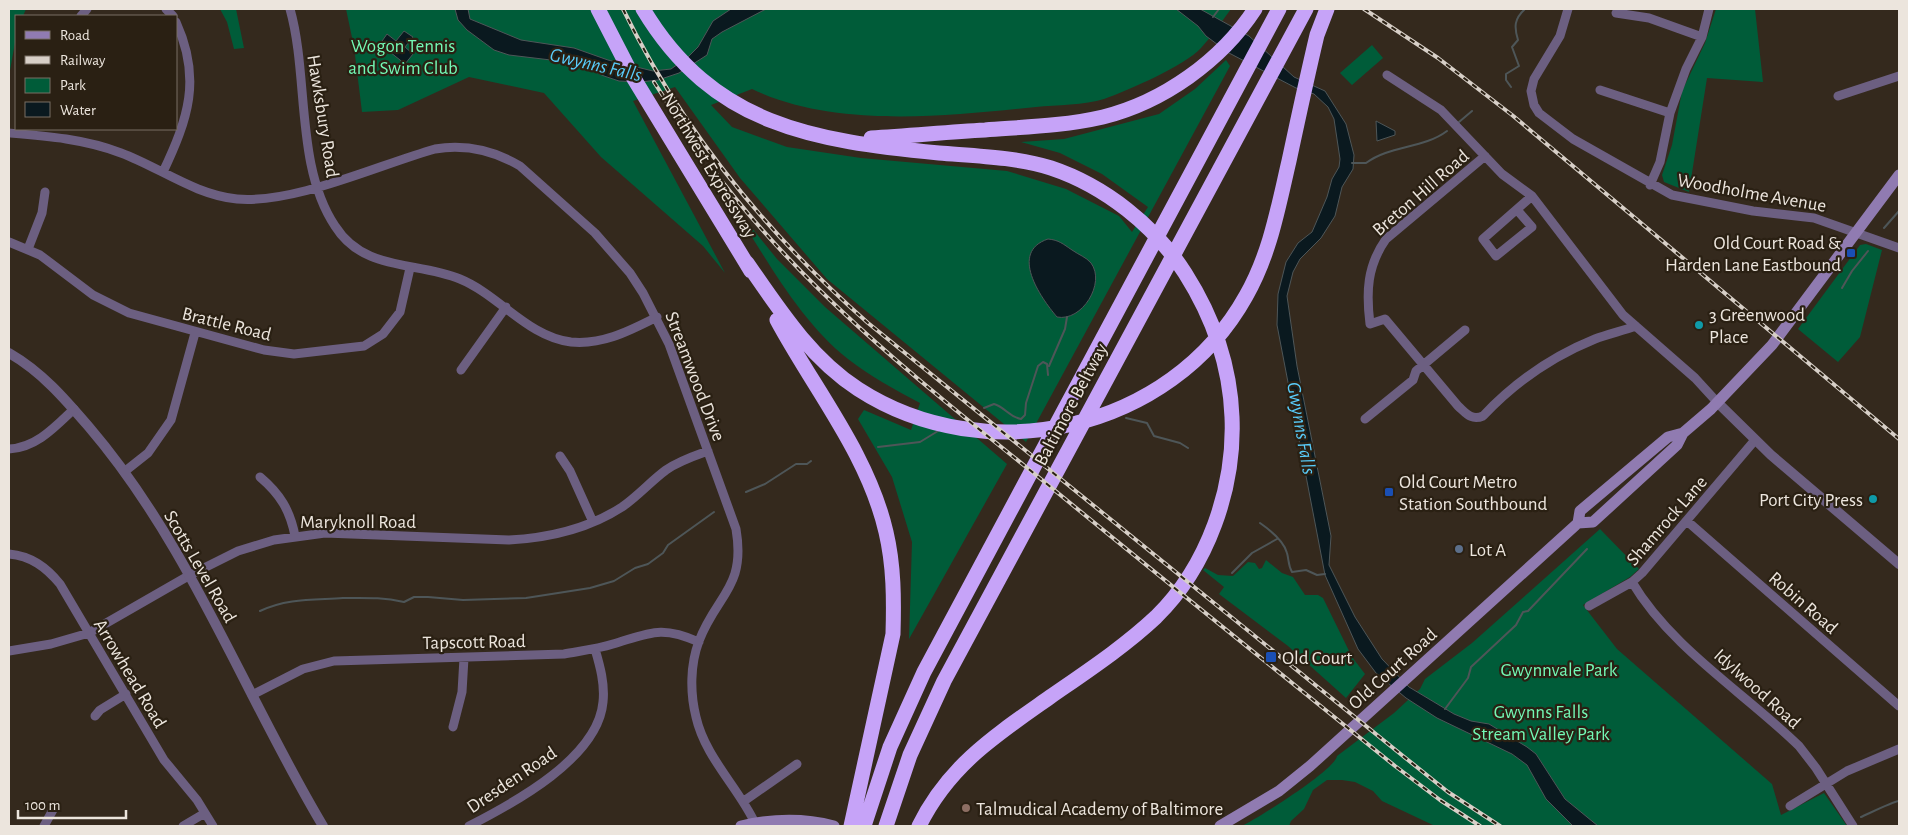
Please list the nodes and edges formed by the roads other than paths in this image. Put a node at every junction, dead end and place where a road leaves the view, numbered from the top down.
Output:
1 (290, 9) edge
2 (598, 9) edge
3 (643, 9) edge
4 (1255, 9) edge
5 (1279, 9) edge
6 (1306, 9) edge
7 (1327, 9) edge
8 (1568, 9) edge
9 (1709, 9) edge
10 (1616, 13) dead end
11 (178, 28) edge
12 (1702, 37) junction
13 (1387, 75) dead end
14 (1899, 76) edge
15 (1600, 90) dead end
16 (1838, 96) dead end
17 (1670, 112) junction
18 (9, 133) edge
19 (53, 133) edge
20 (835, 140) junction
21 (1485, 156) junction
22 (163, 172) junction
23 (1899, 175) edge
24 (1650, 185) junction
25 (318, 186) junction
26 (45, 192) dead end
27 (1532, 196) junction
28 (1518, 211) junction
29 (1856, 232) junction
30 (9, 242) edge
31 (1899, 248) edge
32 (28, 249) junction
33 (746, 263) junction
34 (410, 268) junction
35 (506, 307) junction
36 (656, 317) junction
37 (1636, 326) junction
38 (1465, 330) dead end
39 (195, 333) junction
40 (9, 353) edge
41 (1423, 365) junction
42 (461, 370) dead end
43 (1718, 402) junction
44 (74, 409) junction
45 (1365, 419) dead end
46 (1683, 433) junction
47 (1755, 440) junction
48 (9, 449) edge
49 (708, 450) junction
50 (560, 456) dead end
51 (124, 472) junction
52 (260, 477) dead end
53 (1687, 521) junction
54 (593, 522) junction
55 (1578, 523) junction
56 (295, 536) junction
57 (9, 554) edge
58 (1899, 564) edge
59 (190, 575) junction
60 (1632, 582) junction
61 (1589, 606) dead end
62 (89, 633) junction
63 (699, 642) junction
64 (595, 649) junction
65 (9, 651) edge
66 (464, 658) junction
67 (126, 694) junction
68 (252, 695) junction
69 (1899, 706) edge
70 (96, 716) dead end
71 (453, 727) dead end
72 (1899, 748) edge
73 (797, 764) dead end
74 (1826, 784) junction
75 (744, 801) junction
76 (1790, 806) dead end
77 (54, 808) dead end
78 (205, 813) junction
79 (755, 823) junction
80 (44, 826) edge
81 (183, 826) edge
82 (213, 826) edge
83 (323, 826) edge
84 (469, 826) edge
85 (741, 826) edge
86 (832, 826) edge
87 (851, 826) edge
88 (864, 826) edge
89 (886, 826) edge
90 (919, 826) edge
91 (1220, 826) edge
92 (1853, 826) edge

1 - 25 street, Hawksbury Road
2 - 33 highway, Northwest Expressway
3 - 20 highway, Northwest Expressway
4 - 20 highway
5 - 88 highway, Baltimore Beltway
6 - 89 highway, Baltimore Beltway
7 - 33 highway
8 - 24 street, Woodholme Avenue
9 - 12 street
10 - 12 street
11 - 22 street
12 - 17 street
13 - 21 street, Breton Hill Road
14 - 16 street
15 - 17 street
17 - 24 street
18 - 19 street, Streamwood Drive
19 - 22 street, Streamwood Drive
20 - 90 highway
21 - 27 street, Breton Hill Road
21 - 41 street, Breton Hill Road
22 - 25 street, Streamwood Drive
23 - 29 main road, Old Court Road
24 - 29 street, Woodholme Avenue
25 - 34 street, Hawksbury Road
25 - 36 street, Streamwood Drive
26 - 32 street
27 - 28 street
27 - 37 street, Breton Hill Road
28 - 28 street
29 - 31 street, Woodholme Avenue
29 - 43 main road, Old Court Road
30 - 32 street, Brattle Road
32 - 39 street, Brattle Road
33 - 87 highway
34 - 35 street, Hawksbury Road
34 - 39 street, Brattle Road
35 - 36 street, Hawksbury Road
35 - 42 street
36 - 49 street, Streamwood Drive
37 - 41 street
37 - 43 street, Breton Hill Road
38 - 41 street
39 - 51 street
40 - 44 street, Scotts Level Road
41 - 45 street
43 - 46 main road, Old Court Road
43 - 47 street
44 - 48 street
44 - 51 street, Scotts Level Road
46 - 55 main road, Old Court Road
46 - 55 main road, Old Court Road
47 - 53 street, Shamrock Lane
47 - 58 street
49 - 54 street, Maryknoll Road
49 - 63 street, Streamwood Drive
50 - 54 street
51 - 59 street, Scotts Level Road
52 - 56 street
53 - 60 street, Shamrock Lane
53 - 69 street, Robin Road
54 - 56 street, Maryknoll Road
55 - 91 main road, Old Court Road
56 - 59 street, Maryknoll Road
57 - 62 street, Arrowhead Road
59 - 62 street, Maryknoll Road
59 - 68 street, Scotts Level Road
60 - 61 street, Shamrock Lane
60 - 74 street, Idylwood Road
62 - 65 street, Maryknoll Road
62 - 67 street, Arrowhead Road
63 - 64 street, Tapscott Road
63 - 75 street, Streamwood Drive
64 - 66 street, Tapscott Road
64 - 84 street, Dresden Road
66 - 68 street, Tapscott Road
66 - 71 street
67 - 70 street
67 - 78 street, Arrowhead Road
68 - 83 street, Scotts Level Road
72 - 74 street
73 - 75 street
74 - 76 street
74 - 92 street, Idylwood Road
75 - 79 street, Streamwood Drive
77 - 80 street
78 - 81 street
78 - 82 street, Arrowhead Road
79 - 85 main road
79 - 86 main road

